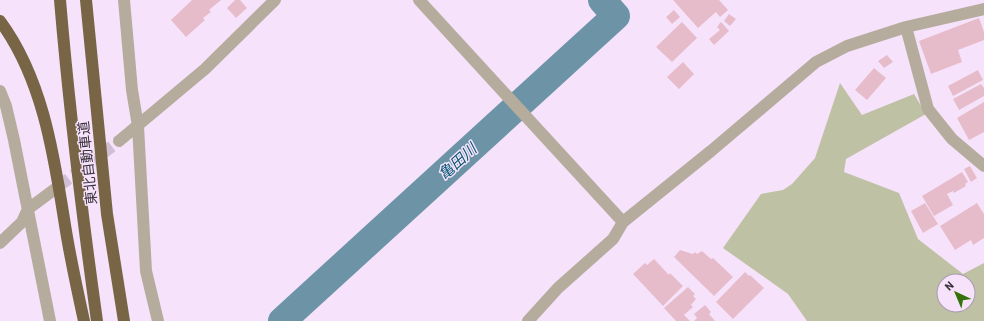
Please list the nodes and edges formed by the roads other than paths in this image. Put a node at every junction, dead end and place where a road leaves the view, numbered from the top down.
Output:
1 (60, 0) edge
2 (86, 0) edge
3 (124, 0) edge
4 (275, 0) edge
5 (420, 0) edge
6 (984, 9) edge
7 (0, 21) edge
8 (906, 27) junction
9 (0, 91) edge
10 (138, 126) junction
11 (119, 141) tunnel mouth
12 (984, 166) edge
13 (59, 186) junction
14 (28, 209) junction
15 (623, 222) junction
16 (0, 243) edge
17 (50, 321) edge
18 (84, 321) edge
19 (97, 321) edge
20 (124, 321) edge
21 (158, 321) edge
22 (528, 321) edge

1 - 19 highway, 東北自動車道
2 - 20 highway, 東北自動車道
3 - 10 street
4 - 10 street
5 - 15 street
6 - 8 street
7 - 13 highway
8 - 12 street
8 - 15 street
9 - 14 street
10 - 11 street
10 - 21 street
13 - 14 street
13 - 18 highway
14 - 16 street
14 - 17 street
15 - 22 street

